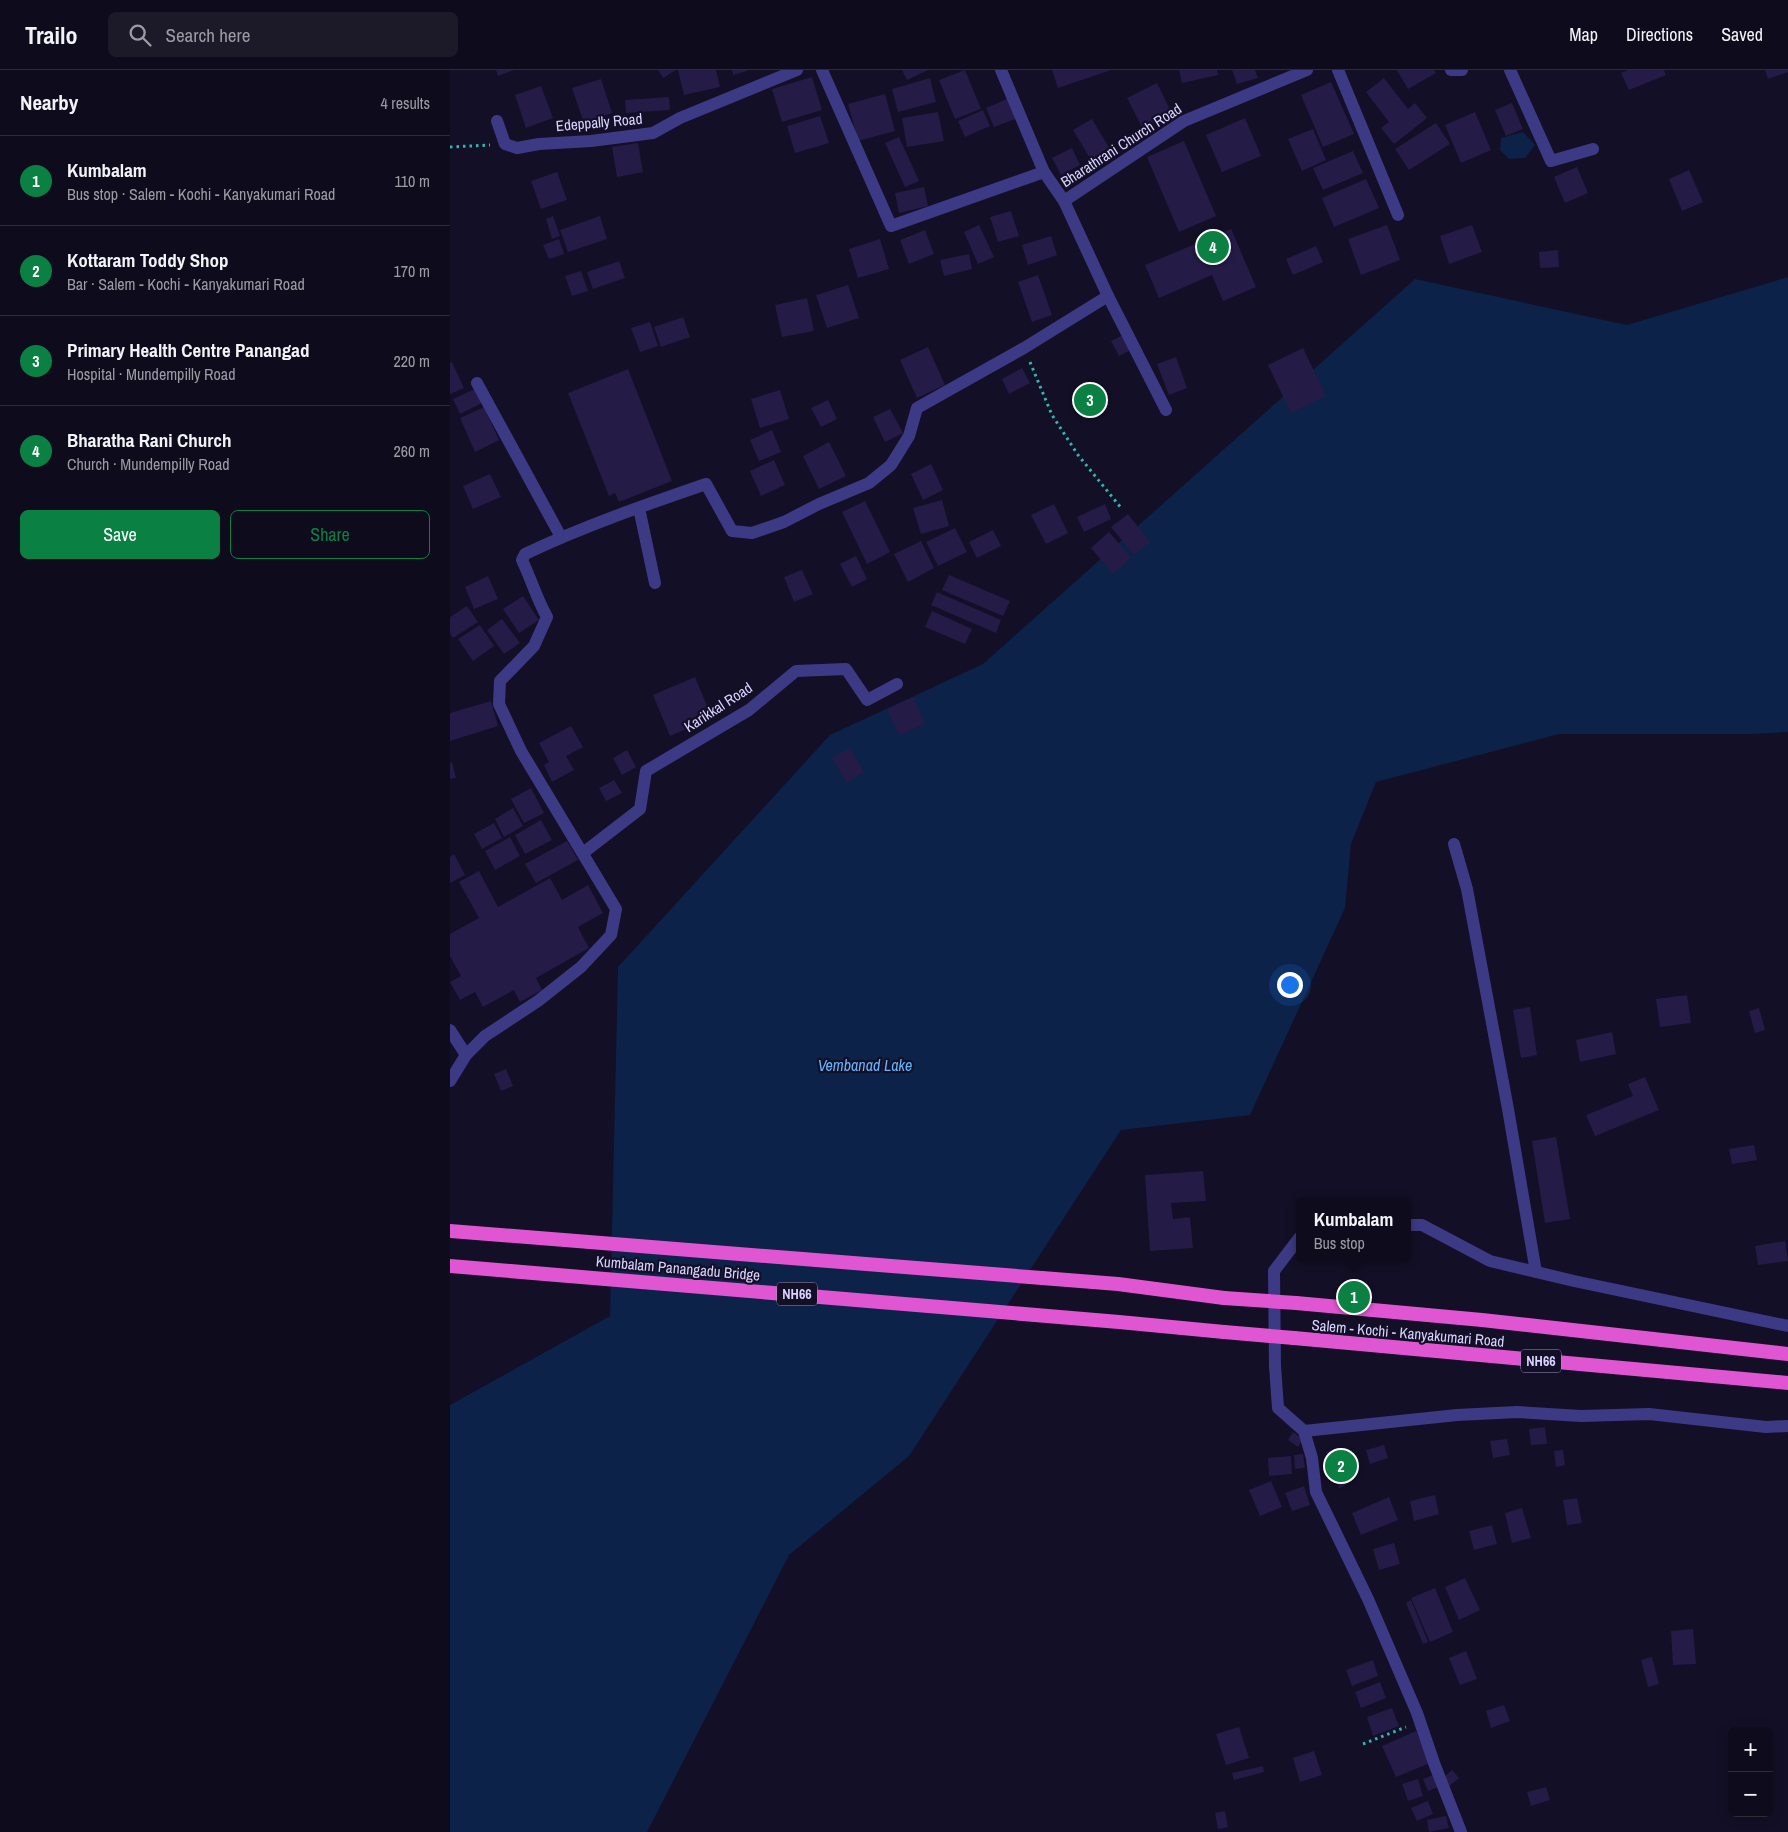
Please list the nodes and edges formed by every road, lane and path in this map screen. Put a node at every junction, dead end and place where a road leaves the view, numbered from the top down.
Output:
1 (797, 70) edge
2 (822, 70) edge
3 (1001, 70) edge
4 (1307, 70) edge
5 (1338, 70) edge
6 (1451, 70) edge
7 (1462, 70) edge
8 (1510, 70) edge
9 (497, 121) dead end
10 (505, 144) junction
11 (450, 147) edge
12 (1593, 149) dead end
13 (1044, 172) junction
14 (1064, 201) junction
15 (1398, 215) dead end
16 (1108, 296) junction
17 (1024, 348) junction
18 (477, 383) dead end
19 (1166, 410) dead end
20 (639, 508) junction
21 (1122, 509) dead end
22 (561, 537) junction
23 (654, 583) dead end
24 (896, 684) dead end
25 (1454, 844) dead end
26 (583, 853) junction
27 (450, 1030) edge
28 (466, 1055) junction
29 (450, 1081) edge
30 (1411, 1225) edge
31 (450, 1231) edge
32 (1296, 1242) edge
33 (450, 1266) edge
34 (1536, 1272) junction
35 (1296, 1302) joint
36 (1788, 1326) edge
37 (1294, 1338) joint
38 (1788, 1354) edge
39 (1788, 1383) edge
40 (1788, 1426) edge
41 (1304, 1431) junction
42 (1420, 1722) junction
43 (1362, 1744) dead end
44 (1462, 1832) edge

1 - 10 street, Edeppally Road
2 - 13 street
3 - 13 street
4 - 14 street, Bharathrani Church Road
5 - 15 street
6 - 7 street
8 - 12 street
9 - 10 street
10 - 11 path
13 - 14 street
14 - 16 street
16 - 17 street
16 - 19 street
17 - 20 street
17 - 21 path
18 - 22 street
20 - 22 street
20 - 23 street
22 - 26 street
24 - 26 street, Karikkal Road
25 - 34 street
26 - 28 street
27 - 28 street
28 - 29 street
30 - 34 street
31 - 35 highway, Kumbalam Panangadu Bridge / NH66, bridge
32 - 41 street
33 - 37 highway, Kumbalam Panangadu Bridge / NH66, bridge
34 - 36 street
35 - 38 highway, Salem - Kochi - Kanyakumari Road / NH66
37 - 39 highway, Salem - Kochi - Kanyakumari Road / NH66
40 - 41 street
41 - 42 street
42 - 43 path
42 - 44 street

